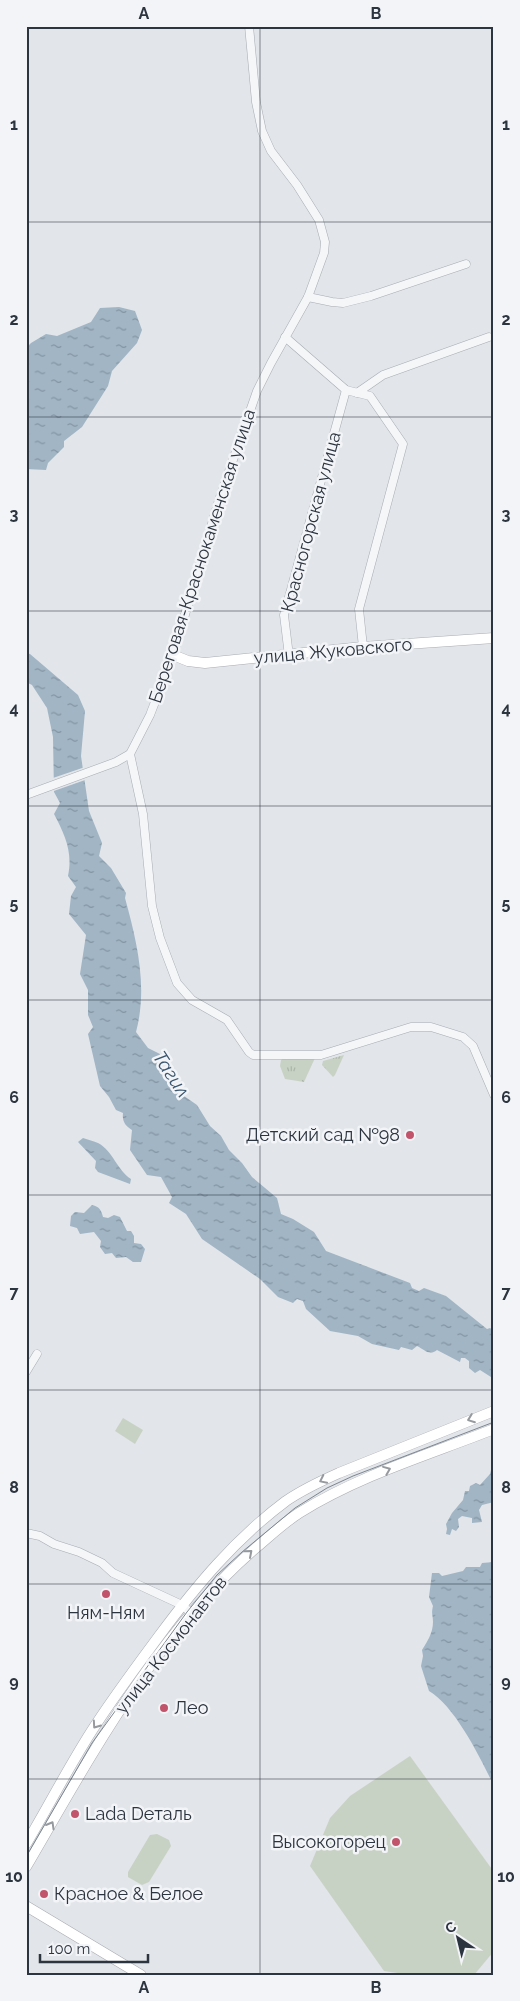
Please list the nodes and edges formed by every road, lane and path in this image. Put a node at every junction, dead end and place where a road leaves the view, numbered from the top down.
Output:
1 (249, 26) edge
2 (466, 264) dead end
3 (308, 297) junction
4 (285, 337) junction
5 (489, 337) dead end
6 (346, 390) junction
7 (357, 393) junction
8 (494, 638) edge
9 (363, 648) junction
10 (173, 654) junction
11 (289, 656) junction
12 (130, 754) junction
13 (28, 794) edge
14 (494, 1095) edge
15 (38, 1354) dead end
16 (26, 1372) edge
17 (494, 1411) edge
18 (494, 1429) edge
19 (26, 1532) edge
20 (182, 1605) junction
21 (191, 1613) junction
22 (26, 1844) edge
23 (26, 1867) edge
24 (26, 1906) edge
25 (141, 1975) edge

1 - 3 street, Береговая-Краснокаменская улица
2 - 3 street
3 - 4 street, Береговая-Краснокаменская улица
4 - 6 street
4 - 10 street, Береговая-Краснокаменская улица
5 - 7 street
6 - 7 street
6 - 11 street, Красногорская улица
7 - 9 street
8 - 9 main road, улица Жуковского
9 - 11 main road, улица Жуковского
10 - 11 main road, улица Жуковского
10 - 12 street, Береговая-Краснокаменская улица
12 - 13 street
12 - 14 street
15 - 16 street
17 -> 20 main road, улица Космонавтов
21 -> 18 main road, улица Космонавтов
19 - 20 street
20 - 21 street
20 -> 22 main road, улица Космонавтов
23 -> 21 main road, улица Космонавтов
24 - 25 main road

